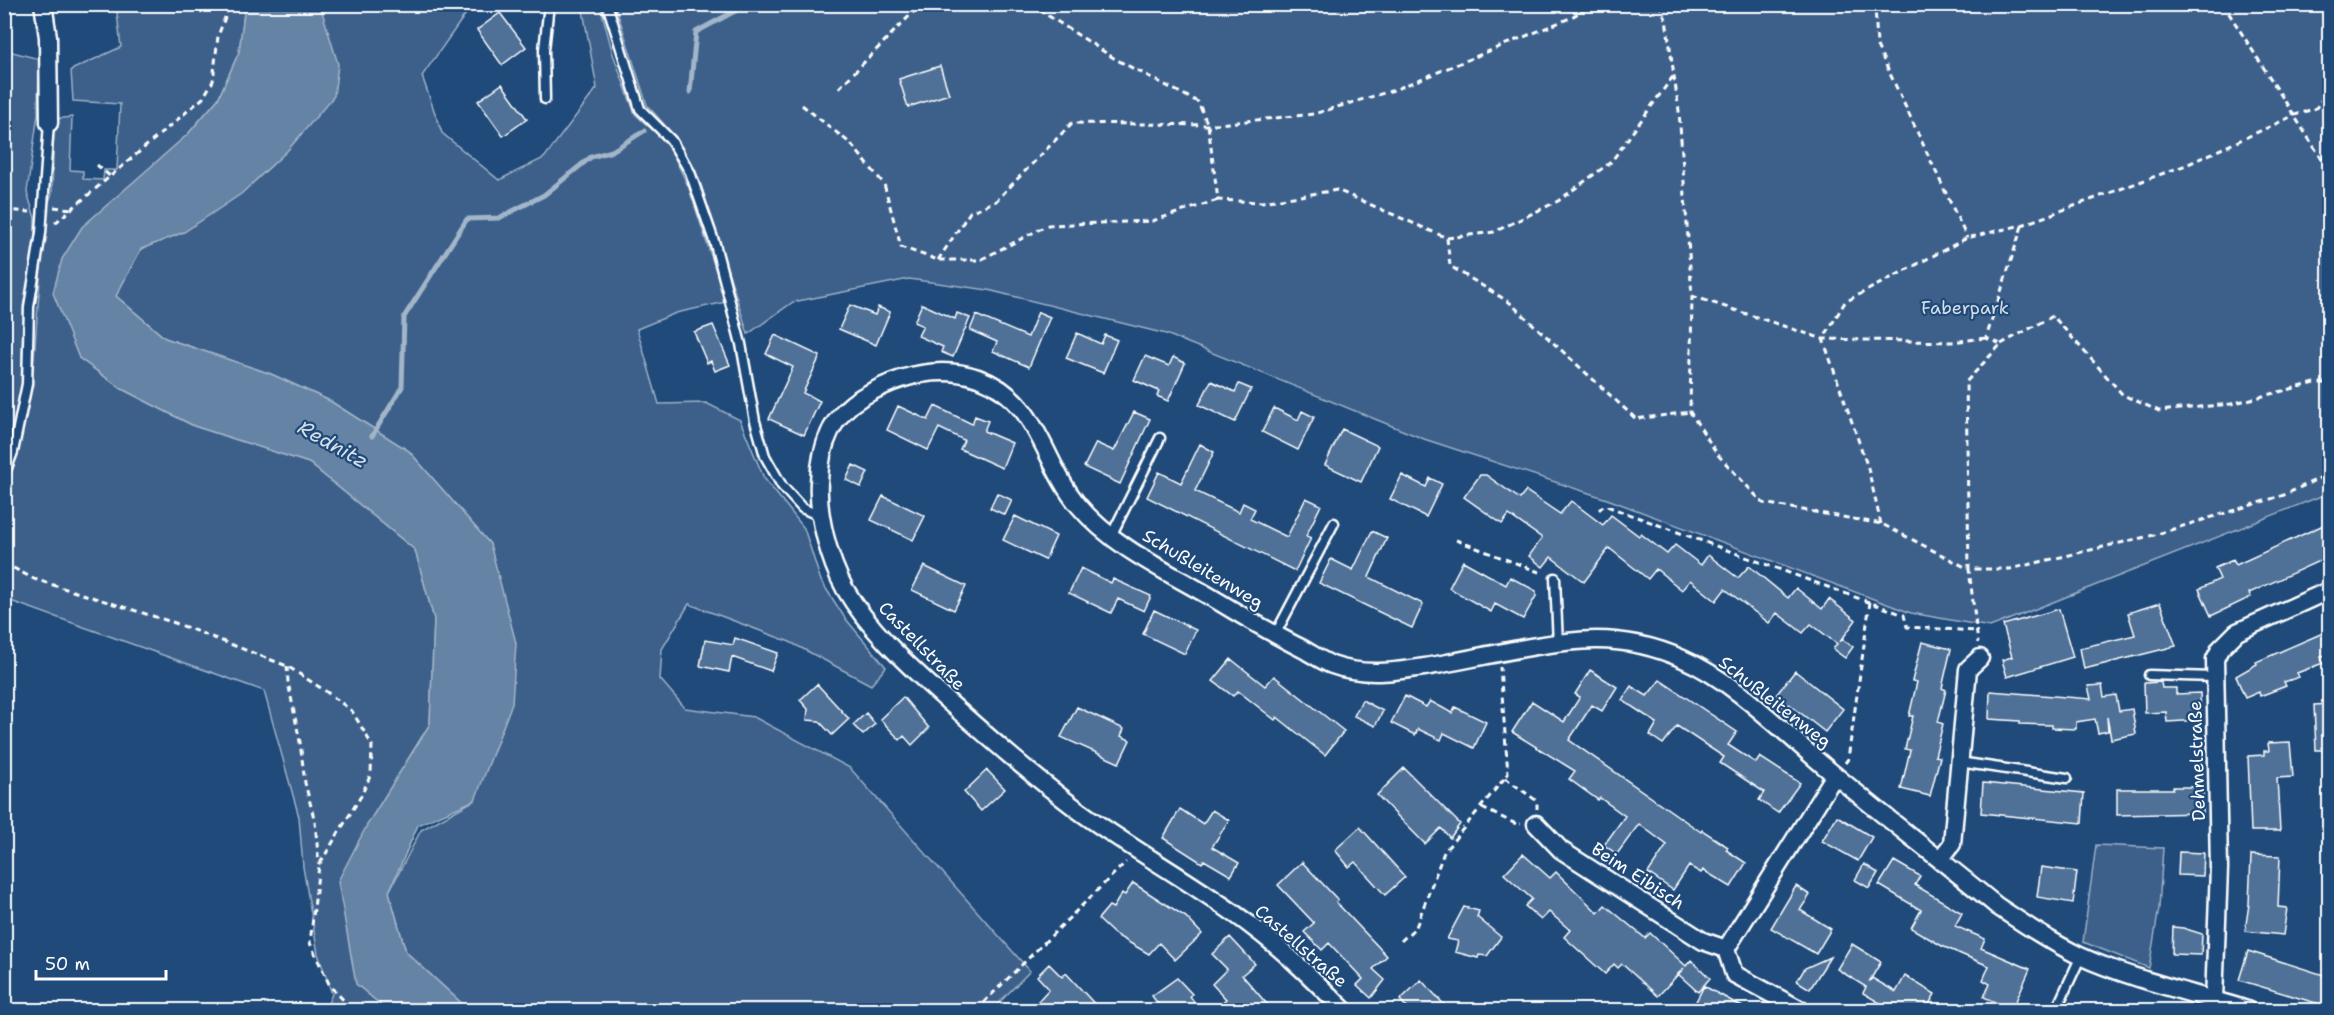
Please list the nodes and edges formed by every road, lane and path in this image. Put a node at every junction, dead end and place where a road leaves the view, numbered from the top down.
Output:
1 (43, 4) edge
2 (230, 4) edge
3 (549, 4) edge
4 (607, 4) edge
5 (921, 4) edge
6 (1030, 4) edge
7 (1593, 4) edge
8 (1659, 4) edge
9 (1875, 4) edge
10 (2223, 4) edge
11 (1675, 73) junction
12 (838, 88) dead end
13 (2330, 88) edge
14 (545, 99) dead end
15 (802, 105) dead end
16 (2295, 115) junction
17 (49, 123) joint
18 (1208, 124) junction
19 (97, 165) dead end
20 (2330, 172) edge
21 (111, 177) junction
22 (1218, 200) junction
23 (74, 209) junction
24 (4, 210) edge
25 (43, 210) junction
26 (2022, 225) junction
27 (41, 233) junction
28 (1447, 238) junction
29 (1966, 238) junction
30 (938, 260) junction
31 (1692, 296) junction
32 (1986, 338) junction
33 (1823, 339) junction
34 (2001, 344) junction
35 (2330, 383) edge
36 (1690, 412) junction
37 (1160, 438) dead end
38 (2330, 473) edge
39 (4, 476) edge
40 (1599, 510) dead end
41 (820, 516) junction
42 (1334, 523) dead end
43 (1882, 524) junction
44 (1110, 537) junction
45 (1456, 540) dead end
46 (5, 562) edge
47 (1969, 569) junction
48 (1555, 578) joint
49 (2330, 590) edge
50 (1870, 602) junction
51 (1977, 631) junction
52 (1275, 635) junction
53 (1558, 644) junction
54 (1499, 654) junction
55 (1980, 658) joint
56 (287, 666) junction
57 (2149, 675) dead end
58 (2214, 677) junction
59 (1959, 762) junction
60 (1835, 775) junction
61 (1505, 778) junction
62 (2067, 778) dead end
63 (1482, 808) junction
64 (1536, 824) junction
65 (1137, 850) junction
66 (1940, 859) junction
67 (319, 865) junction
68 (1401, 940) dead end
69 (1726, 949) junction
70 (2081, 956) junction
71 (2214, 1000) junction
72 (353, 1011) edge
73 (976, 1011) edge
74 (1344, 1011) edge
75 (1801, 1011) edge
76 (2056, 1011) edge
77 (2247, 1011) edge

1 - 17 street
2 - 21 path
3 - 14 lane
4 - 41 lane
5 - 12 path
6 - 18 path
7 - 18 path
8 - 11 path
9 - 29 path
10 - 16 path
11 - 28 path
11 - 31 path
13 - 16 path
15 - 30 path
16 - 20 path
16 - 26 path
17 - 25 lane
18 - 22 path
18 - 30 path
19 - 21 path
21 - 23 path
22 - 28 path
22 - 30 path
23 - 25 path
23 - 27 path
24 - 25 path
25 - 27 lane
26 - 29 path
26 - 32 path
27 - 39 lane
28 - 36 path
29 - 33 path
31 - 33 path
31 - 36 path
32 - 33 path
32 - 34 path
33 - 43 path
34 - 35 path
34 - 47 path
36 - 43 path
37 - 44 lane
38 - 47 path
40 - 50 path
41 - 44 street, Schußleitenweg
41 - 65 street, Castellstraße
42 - 52 lane, Schußleitenweg
43 - 47 path
44 - 52 street, Schußleitenweg
45 - 48 path
46 - 56 path
47 - 51 path
48 - 53 lane
49 - 58 street, Dehmelstraße
50 - 51 path
50 - 60 path
51 - 55 path
52 - 54 street, Schußleitenweg
53 - 54 street, Schußleitenweg
53 - 60 street, Schußleitenweg
54 - 61 path
55 - 59 street
56 - 67 path
56 - 67 path
57 - 58 lane
58 - 71 street, Dehmelstraße
59 - 62 lane
59 - 66 street
60 - 66 street, Schußleitenweg
60 - 69 street
61 - 63 path
61 - 64 path
63 - 64 path
63 - 68 path
64 - 69 street, Beim Eibisch
65 - 73 path
65 - 74 street, Castellstraße
66 - 70 street, Schußleitenweg
67 - 72 path
69 - 75 street
70 - 71 street, Schußleitenweg
70 - 76 lane
71 - 77 street, Schußleitenweg

